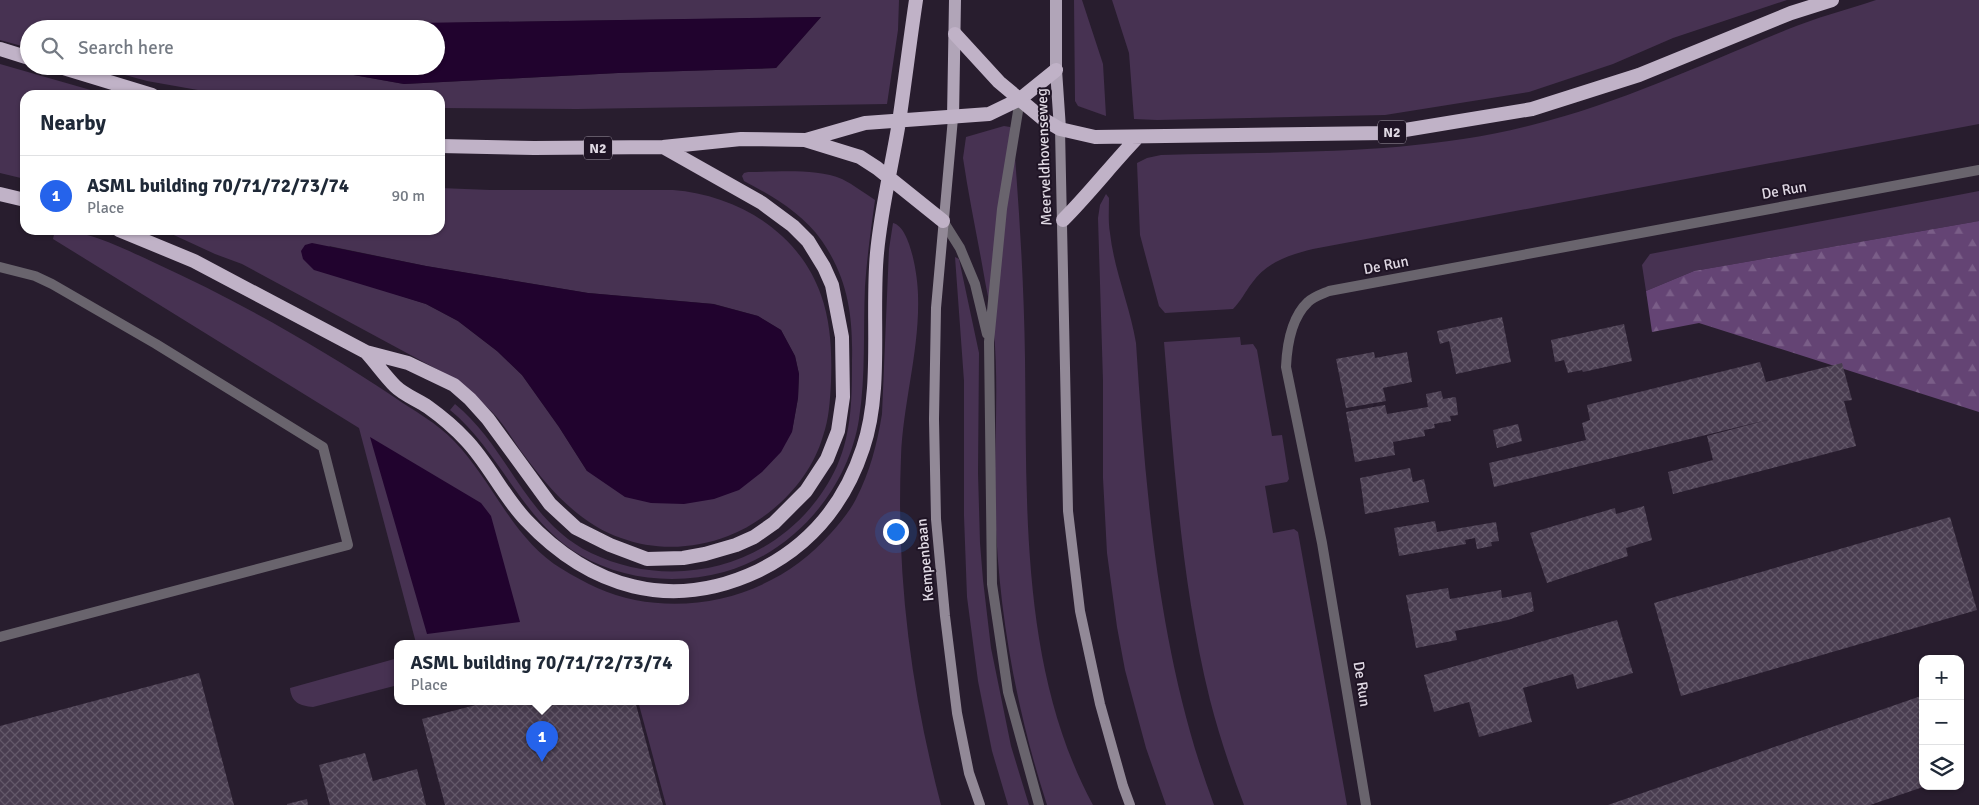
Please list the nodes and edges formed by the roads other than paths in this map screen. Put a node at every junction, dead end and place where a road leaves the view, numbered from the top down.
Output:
1 (916, 0) edge
2 (955, 0) edge
3 (1056, 0) edge
4 (1832, 0) edge
5 (955, 34) junction
6 (0, 49) edge
7 (20, 55) edge
8 (1056, 70) junction
9 (86, 75) edge
10 (136, 90) edge
11 (1020, 100) junction
12 (953, 118) junction
13 (899, 121) junction
14 (1060, 129) junction
15 (1138, 137) junction
16 (805, 140) junction
17 (445, 146) edge
18 (663, 147) junction
19 (1979, 170) edge
20 (889, 177) junction
21 (0, 194) edge
22 (20, 199) edge
23 (1063, 220) junction
24 (943, 221) junction
25 (132, 235) edge
26 (0, 267) edge
27 (989, 342) junction
28 (366, 352) junction
29 (0, 637) edge
30 (980, 805) edge
31 (1039, 805) edge
32 (1130, 805) edge
33 (1366, 805) edge

1 - 13 highway
2 - 5 main road
3 - 8 main road, Meerveldhovenseweg
4 - 15 highway, N2
5 - 11 highway
5 - 12 main road
6 - 7 highway
8 - 11 highway
8 - 14 main road, Meerveldhovenseweg
9 - 10 highway
11 - 12 highway
11 - 14 highway
11 - 27 street
12 - 13 highway, N2
12 - 24 main road
13 - 16 highway, N2
13 - 20 highway
14 - 15 highway, N2
14 - 23 main road, Meerveldhovenseweg
15 - 23 highway
16 - 18 highway, N2
16 - 20 highway, N2
17 - 18 highway, N2
18 - 28 highway
19 - 33 street, De Run
20 - 24 highway, N2
20 - 28 highway
21 - 22 highway
23 - 32 main road, Meerveldhovenseweg
24 - 27 street
24 - 30 main road, Kempenbaan
25 - 28 highway
26 - 29 street
27 - 31 street

